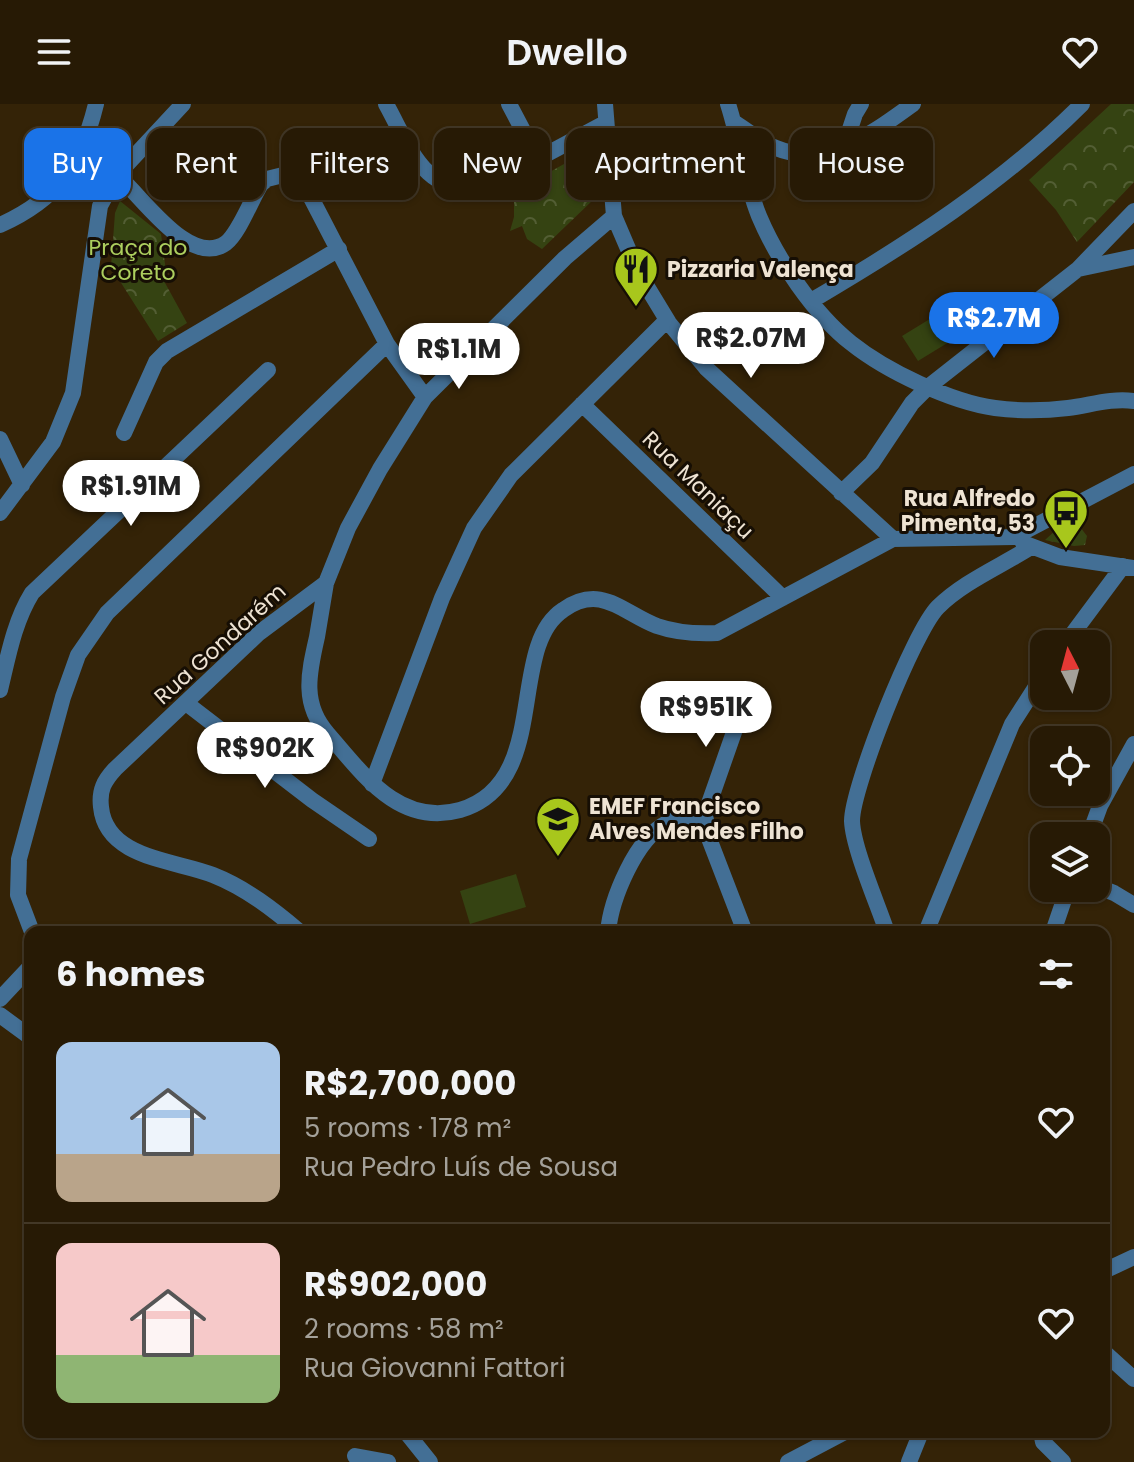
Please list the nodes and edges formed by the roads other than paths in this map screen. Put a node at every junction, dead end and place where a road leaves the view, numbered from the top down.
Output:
1 (96, 104) edge
2 (183, 104) edge
3 (386, 104) edge
4 (509, 104) edge
5 (605, 104) edge
6 (861, 104) edge
7 (913, 104) edge
8 (1082, 104) edge
9 (732, 111) edge
10 (605, 123) junction
11 (88, 128) edge
12 (522, 128) edge
13 (850, 128) edge
14 (874, 128) edge
15 (790, 152) edge
16 (550, 153) edge
17 (131, 160) edge
18 (434, 177) edge
19 (131, 189) edge
20 (45, 200) edge
21 (103, 200) edge
22 (1134, 211) edge
23 (614, 216) junction
24 (0, 225) edge
25 (339, 249) junction
26 (1134, 257) edge
27 (1078, 269) junction
28 (811, 301) junction
29 (667, 320) junction
30 (387, 344) junction
31 (268, 370) dead end
32 (928, 387) junction
33 (1134, 388) edge
34 (425, 397) junction
35 (1116, 398) junction
36 (1134, 401) edge
37 (582, 404) junction
38 (124, 433) dead end
39 (0, 439) edge
40 (1134, 474) edge
41 (22, 485) junction
42 (841, 493) junction
43 (0, 513) edge
44 (1014, 537) junction
45 (893, 539) junction
46 (1031, 547) junction
47 (1128, 567) edge
48 (326, 583) junction
49 (783, 598) junction
50 (1076, 630) edge
51 (0, 690) edge
52 (747, 695) dead end
53 (1030, 696) edge
54 (186, 703) junction
55 (1134, 744) edge
56 (372, 784) junction
57 (705, 815) junction
58 (1094, 822) edge
59 (369, 839) dead end
60 (1110, 891) edge
61 (1063, 902) edge
62 (1134, 905) edge
63 (30, 926) edge
64 (292, 926) edge
65 (609, 926) edge
66 (743, 926) edge
67 (885, 926) edge
68 (928, 926) edge
69 (1055, 926) edge
70 (24, 973) edge
71 (0, 999) edge
72 (0, 1015) edge
73 (24, 1033) edge
74 (1134, 1257) edge
75 (1110, 1268) edge
76 (1110, 1357) edge
77 (1134, 1379) edge
78 (411, 1438) edge
79 (834, 1438) edge
80 (919, 1438) edge
81 (1042, 1438) edge
82 (355, 1456) dead end
83 (388, 1462) edge
84 (430, 1462) edge
85 (788, 1462) edge
86 (909, 1462) edge
87 (1063, 1462) edge

1 - 11 street
2 - 17 street
3 - 18 street
4 - 12 street
5 - 10 street
6 - 13 street
7 - 14 street
8 - 28 street
9 - 15 street
9 - 28 street
10 - 16 street
10 - 23 street
19 - 25 street
20 - 24 street
21 - 41 street
22 - 27 street
23 - 29 street
23 - 34 street
25 - 30 street
25 - 38 street
26 - 27 street
27 - 32 street
28 - 32 street
29 - 37 street
29 - 42 street
30 - 34 street
30 - 63 street
31 - 51 street
32 - 35 street
32 - 42 street
33 - 35 street
34 - 48 street
35 - 36 street
37 - 49 street, Rua Maniaçu
37 - 56 street
39 - 41 street
40 - 44 street
41 - 43 street
42 - 45 street
44 - 45 street
44 - 46 street
45 - 49 street
46 - 47 street
46 - 67 street
47 - 50 street
48 - 54 street, Rua Gondarém
48 - 56 street
49 - 56 street
52 - 57 street
53 - 68 street
54 - 59 street
54 - 64 street, Rua Gondarém
55 - 58 street
57 - 65 street
57 - 66 street
60 - 62 street
61 - 69 street
70 - 71 street
72 - 73 street
74 - 75 street
76 - 77 street
78 - 84 street
79 - 85 street
80 - 86 street
81 - 87 street
82 - 83 street

